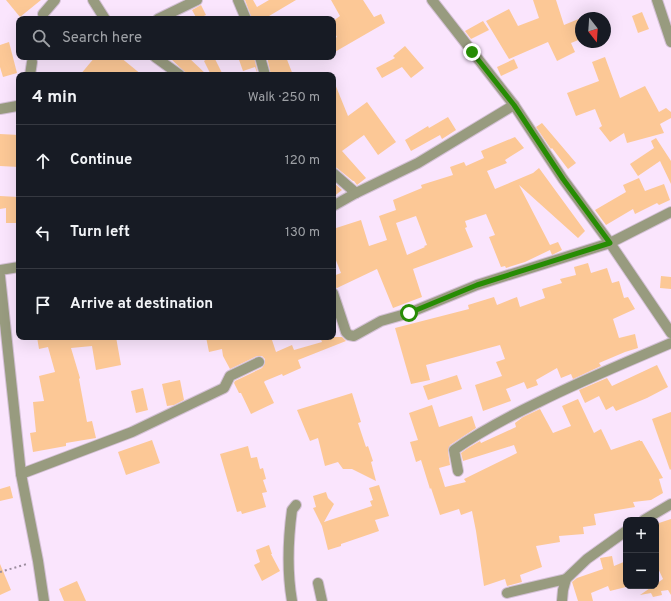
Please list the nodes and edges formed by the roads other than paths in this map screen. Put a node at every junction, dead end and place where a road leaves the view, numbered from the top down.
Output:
1 (55, 0) edge
2 (93, 0) edge
3 (197, 0) edge
4 (238, 0) edge
5 (432, 0) edge
6 (656, 0) edge
7 (43, 14) dead end
8 (103, 16) edge
9 (164, 16) edge
10 (245, 16) edge
11 (671, 42) edge
12 (159, 60) edge
13 (261, 60) edge
14 (32, 62) dead end
15 (30, 72) edge
16 (176, 72) edge
17 (264, 72) edge
18 (514, 105) junction
19 (16, 106) edge
20 (0, 110) edge
21 (336, 176) edge
22 (356, 193) junction
23 (336, 204) edge
24 (671, 212) edge
25 (610, 243) junction
26 (16, 267) edge
27 (0, 270) edge
28 (0, 276) edge
29 (336, 301) edge
30 (671, 333) edge
31 (671, 343) edge
32 (259, 362) dead end
33 (458, 471) dead end
34 (21, 474) junction
35 (671, 504) edge
36 (296, 505) dead end
37 (649, 517) edge
38 (623, 533) edge
39 (566, 579) junction
40 (318, 583) dead end
41 (507, 593) dead end
42 (44, 601) edge
43 (292, 601) edge
44 (322, 601) edge
45 (562, 601) edge

1 - 7 street
2 - 8 street
3 - 9 street
4 - 10 street
5 - 18 street
6 - 11 street
12 - 16 street
13 - 17 street
14 - 15 street
18 - 22 street
18 - 25 street
19 - 20 street
21 - 22 street
22 - 23 street
24 - 25 street
25 - 29 street
25 - 30 street
26 - 27 street
28 - 34 street
31 - 33 street
32 - 34 street
34 - 42 street
35 - 37 street
36 - 43 street
38 - 39 street
39 - 41 street
39 - 45 street
40 - 44 street

